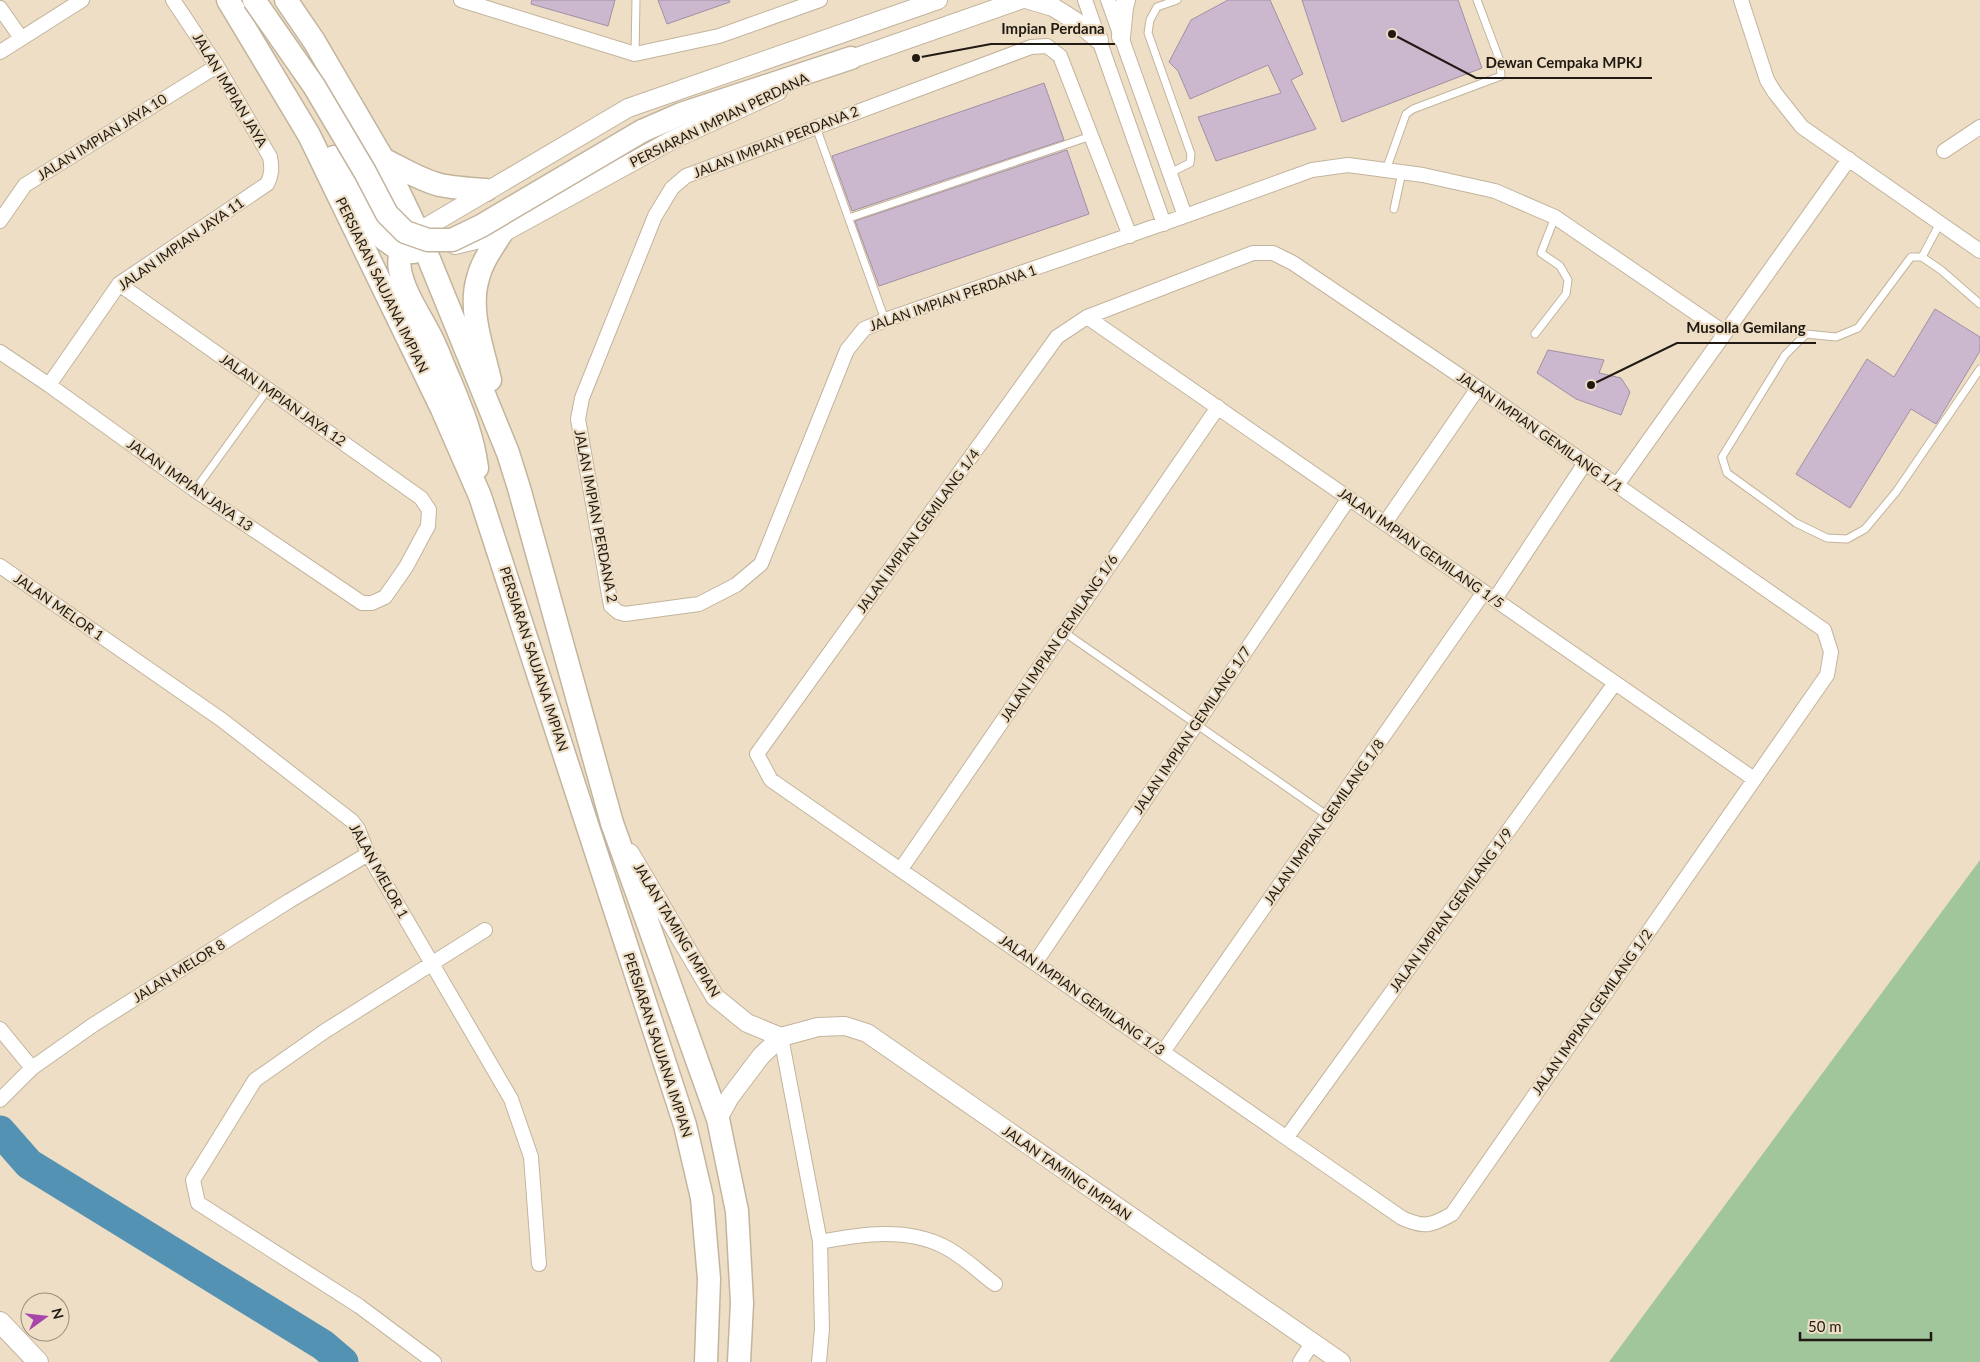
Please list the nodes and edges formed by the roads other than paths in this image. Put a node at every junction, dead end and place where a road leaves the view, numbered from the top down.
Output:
1 (82, 0) edge
2 (174, 0) edge
3 (228, 0) edge
4 (254, 0) edge
5 (286, 0) edge
6 (460, 0) edge
7 (636, 0) edge
8 (820, 0) edge
9 (938, 0) edge
10 (1020, 0) edge
11 (1029, 0) edge
12 (1085, 0) edge
13 (1108, 0) edge
14 (1126, 0) edge
15 (1177, 0) edge
16 (1477, 0) edge
17 (1741, 0) edge
18 (0, 8) edge
19 (1122, 37) junction
20 (21, 38) junction
21 (1099, 40) junction
22 (0, 52) edge
23 (635, 54) junction
24 (851, 58) junction
25 (217, 66) junction
26 (816, 127) junction
27 (1980, 127) edge
28 (309, 136) junction
29 (1091, 136) junction
30 (1944, 151) dead end
31 (383, 159) junction
32 (1849, 159) junction
33 (1386, 170) junction
34 (1402, 172) junction
35 (1170, 173) junction
36 (267, 184) joint
37 (486, 190) junction
38 (1394, 209) dead end
39 (1186, 216) junction
40 (1555, 217) junction
41 (849, 218) junction
42 (0, 221) edge
43 (1940, 223) junction
44 (1164, 224) junction
45 (501, 234) junction
46 (1130, 236) junction
47 (421, 240) junction
48 (401, 251) junction
49 (1980, 251) edge
50 (1922, 257) junction
51 (118, 284) junction
52 (1980, 304) edge
53 (1087, 316) junction
54 (885, 320) junction
55 (1725, 333) junction
56 (1535, 334) dead end
57 (0, 352) edge
58 (1980, 369) edge
59 (49, 384) junction
60 (1478, 388) junction
61 (268, 389) junction
62 (1218, 407) junction
63 (508, 453) junction
64 (1585, 463) junction
65 (1616, 485) junction
66 (195, 490) junction
67 (480, 496) junction
68 (1349, 498) junction
69 (1385, 523) junction
70 (0, 566) edge
71 (1489, 595) junction
72 (385, 597) joint
73 (699, 604) joint
74 (1064, 632) junction
75 (1615, 683) junction
76 (1196, 724) junction
77 (757, 754) joint
78 (1754, 779) junction
79 (1328, 816) junction
80 (612, 823) junction
81 (368, 854) junction
82 (901, 869) junction
83 (485, 930) dead end
84 (432, 963) junction
85 (1035, 963) junction
86 (0, 1029) edge
87 (781, 1037) junction
88 (1163, 1052) junction
89 (32, 1068) junction
90 (0, 1100) edge
91 (718, 1119) junction
92 (1288, 1137) junction
93 (1418, 1225) joint
94 (820, 1242) junction
95 (539, 1264) dead end
96 (995, 1284) dead end
97 (0, 1322) edge
98 (1312, 1343) junction
99 (38, 1362) edge
100 (434, 1362) edge
101 (706, 1362) edge
102 (739, 1362) edge
103 (819, 1362) edge
104 (1300, 1362) edge
105 (1341, 1362) edge

1 - 20 street
2 - 25 street, JALAN IMPIAN JAYA
3 - 28 highway, PERSIARAN SAUJANA IMPIAN
4 - 24 highway, bridge
5 - 31 highway, PERSIARAN SAUJANA IMPIAN
6 - 23 street
7 - 23 lane
8 - 23 street
9 - 37 street
10 - 24 street, PERSIARAN IMPIAN PERDANA
11 - 21 street
12 - 21 street
13 - 19 street
14 - 19 street
15 - 35 lane
16 - 33 lane
17 - 32 street
18 - 20 street
19 - 35 street
20 - 22 street
21 - 44 street
24 - 45 street, PERSIARAN IMPIAN PERDANA
25 - 36 street, JALAN IMPIAN JAYA
25 - 42 street, JALAN IMPIAN JAYA 10
26 - 29 street, JALAN IMPIAN PERDANA 2
26 - 41 lane
26 - 73 street, JALAN IMPIAN PERDANA 2
27 - 30 street
28 - 48 highway
28 - 67 highway, PERSIARAN SAUJANA IMPIAN
29 - 41 lane
29 - 46 street, JALAN IMPIAN PERDANA 2
31 - 37 highway
31 - 47 highway, PERSIARAN SAUJANA IMPIAN
32 - 43 street
32 - 55 street
33 - 34 street, JALAN IMPIAN PERDANA 1
33 - 39 street, JALAN IMPIAN PERDANA 1
34 - 38 lane
34 - 40 street, JALAN IMPIAN PERDANA 1
35 - 39 street
36 - 51 street, JALAN IMPIAN JAYA 11
37 - 47 street
39 - 44 street, JALAN IMPIAN PERDANA 1
40 - 55 street, JALAN IMPIAN PERDANA 1
40 - 56 lane
41 - 54 lane
43 - 49 street
43 - 50 lane
44 - 46 street, JALAN IMPIAN PERDANA 1
45 - 47 street, PERSIARAN IMPIAN PERDANA
45 - 63 highway
46 - 54 street, JALAN IMPIAN PERDANA 1
47 - 48 highway
47 - 63 highway, PERSIARAN SAUJANA IMPIAN
48 - 67 highway
50 - 52 lane
50 - 58 lane
51 - 59 street, JALAN IMPIAN JAYA 11
51 - 61 street, JALAN IMPIAN JAYA 12
53 - 60 street, JALAN IMPIAN GEMILANG 1/1
53 - 62 street, JALAN IMPIAN GEMILANG 1/5
53 - 77 street, JALAN IMPIAN GEMILANG 1/4
54 - 73 street, JALAN IMPIAN PERDANA 1
55 - 65 street
57 - 59 street, JALAN IMPIAN JAYA 13
59 - 66 street, JALAN IMPIAN JAYA 13
60 - 64 street, JALAN IMPIAN GEMILANG 1/1
60 - 69 street
61 - 66 lane
61 - 72 street, JALAN IMPIAN JAYA 12
62 - 68 street, JALAN IMPIAN GEMILANG 1/5
62 - 74 street, JALAN IMPIAN GEMILANG 1/6
63 - 80 highway, PERSIARAN SAUJANA IMPIAN
64 - 65 street, JALAN IMPIAN GEMILANG 1/1
64 - 71 street, JALAN IMPIAN GEMILANG 1/8
65 - 78 street, JALAN IMPIAN GEMILANG 1/1
66 - 72 street, JALAN IMPIAN JAYA 13
67 - 101 highway, PERSIARAN SAUJANA IMPIAN
68 - 69 street, JALAN IMPIAN GEMILANG 1/5
68 - 76 street, JALAN IMPIAN GEMILANG 1/7
69 - 71 street, JALAN IMPIAN GEMILANG 1/5
70 - 81 street, JALAN MELOR 1
71 - 75 street, JALAN IMPIAN GEMILANG 1/5
71 - 79 street, JALAN IMPIAN GEMILANG 1/8
74 - 76 lane
74 - 82 street, JALAN IMPIAN GEMILANG 1/6
75 - 78 street, JALAN IMPIAN GEMILANG 1/5
75 - 92 street, JALAN IMPIAN GEMILANG 1/9
76 - 79 lane
76 - 85 street, JALAN IMPIAN GEMILANG 1/7
77 - 82 street, JALAN IMPIAN GEMILANG 1/3
78 - 93 street, JALAN IMPIAN GEMILANG 1/2
79 - 88 street, JALAN IMPIAN GEMILANG 1/8
80 - 87 street, JALAN TAMING IMPIAN
80 - 91 highway, PERSIARAN SAUJANA IMPIAN
81 - 84 street, JALAN MELOR 1
81 - 89 street, JALAN MELOR 8
82 - 85 street, JALAN IMPIAN GEMILANG 1/3
83 - 84 street
84 - 95 street, JALAN MELOR 1
84 - 100 street
85 - 88 street, JALAN IMPIAN GEMILANG 1/3
86 - 89 street
87 - 91 street, JALAN TAMING IMPIAN
87 - 94 street
87 - 98 street, JALAN TAMING IMPIAN
88 - 92 street, JALAN IMPIAN GEMILANG 1/3
89 - 90 street, JALAN MELOR 8
91 - 102 highway, PERSIARAN SAUJANA IMPIAN
92 - 93 street, JALAN IMPIAN GEMILANG 1/3
94 - 96 street
94 - 103 street
97 - 99 main road
98 - 104 street
98 - 105 street, JALAN TAMING IMPIAN

